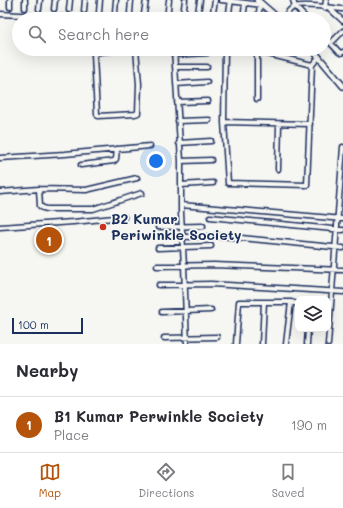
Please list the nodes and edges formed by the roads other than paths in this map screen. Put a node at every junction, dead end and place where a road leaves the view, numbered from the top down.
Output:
1 (10, 0) edge
2 (25, 0) edge
3 (40, 0) edge
4 (55, 0) edge
5 (70, 0) edge
6 (85, 0) edge
7 (100, 0) edge
8 (116, 0) edge
9 (131, 0) edge
10 (146, 0) edge
11 (169, 0) edge
12 (185, 0) edge
13 (200, 0) edge
14 (215, 0) edge
15 (221, 0) edge
16 (293, 0) edge
17 (326, 0) edge
18 (231, 1) edge
19 (260, 3) edge
20 (245, 4) junction
21 (295, 6) junction
22 (10, 7) dead end
23 (24, 8) dead end
24 (328, 8) junction
25 (39, 9) dead end
26 (343, 9) edge
27 (54, 10) dead end
28 (69, 10) dead end
29 (84, 11) dead end
30 (99, 12) dead end
31 (115, 12) dead end
32 (130, 12) edge
33 (144, 12) edge
34 (168, 12) edge
35 (184, 12) edge
36 (198, 12) edge
37 (213, 12) edge
38 (229, 12) edge
39 (244, 12) edge
40 (271, 12) edge
41 (289, 12) edge
42 (301, 12) edge
43 (0, 14) edge
44 (12, 15) edge
45 (343, 21) edge
46 (343, 31) edge
47 (331, 43) joint
48 (343, 52) edge
49 (95, 56) edge
50 (137, 56) edge
51 (174, 56) edge
52 (225, 56) edge
53 (257, 56) edge
54 (277, 56) edge
55 (319, 57) joint
56 (312, 65) junction
57 (175, 67) junction
58 (207, 67) dead end
59 (207, 82) dead end
60 (176, 84) junction
61 (343, 85) edge
62 (257, 99) dead end
63 (208, 101) dead end
64 (177, 102) junction
65 (209, 120) dead end
66 (178, 121) junction
67 (224, 122) junction
68 (279, 124) junction
69 (310, 124) junction
70 (211, 141) dead end
71 (179, 142) junction
72 (150, 146) dead end
73 (343, 147) edge
74 (117, 149) junction
75 (0, 158) edge
76 (211, 160) dead end
77 (180, 161) junction
78 (81, 165) dead end
79 (278, 169) dead end
80 (137, 178) dead end
81 (213, 183) dead end
82 (181, 185) junction
83 (39, 189) junction
84 (0, 192) edge
85 (142, 194) dead end
86 (180, 205) junction
87 (124, 217) dead end
88 (210, 217) dead end
89 (337, 218) junction
90 (343, 219) edge
91 (204, 226) dead end
92 (0, 227) edge
93 (158, 227) dead end
94 (182, 227) junction
95 (336, 230) junction
96 (343, 230) edge
97 (182, 237) junction
98 (211, 246) dead end
99 (183, 247) junction
100 (158, 248) dead end
101 (335, 248) junction
102 (343, 248) edge
103 (157, 266) dead end
104 (184, 266) junction
105 (333, 270) junction
106 (343, 270) edge
107 (185, 284) junction
108 (159, 285) dead end
109 (332, 291) junction
110 (343, 292) edge
111 (331, 297) edge
112 (264, 302) junction
113 (291, 302) junction
114 (295, 303) edge
115 (186, 310) junction
116 (211, 310) dead end
117 (162, 312) dead end
118 (308, 332) edge
119 (328, 332) edge
120 (217, 337) dead end
121 (164, 338) dead end
122 (187, 338) junction
123 (187, 344) edge
124 (236, 344) edge
125 (262, 344) edge
126 (286, 344) edge
127 (307, 344) edge
128 (328, 344) edge

1 - 22 street
2 - 23 street
3 - 25 street
4 - 27 street
5 - 28 street
6 - 29 street
7 - 30 street
8 - 31 street
9 - 32 street
10 - 33 street
11 - 34 street
12 - 35 street
13 - 36 street
14 - 37 street
15 - 18 street
16 - 21 street
17 - 24 street
18 - 20 street
18 - 38 street
19 - 20 street
19 - 40 street
20 - 39 street
21 - 24 street
21 - 41 street
21 - 42 street
24 - 26 street
24 - 45 street
43 - 44 street
46 - 47 street
47 - 48 street
49 - 50 street
51 - 57 street
52 - 67 street
53 - 62 street
54 - 56 street
55 - 56 street
55 - 61 street
56 - 69 street
57 - 58 street
57 - 60 street
59 - 60 street
60 - 64 street
63 - 64 street
64 - 66 street
65 - 66 street
66 - 71 street
67 - 68 street
67 - 69 street
68 - 69 street
68 - 79 street
70 - 71 street
71 - 77 street
72 - 74 street
73 - 89 street
74 - 75 street
74 - 78 street
76 - 77 street
77 - 82 street
80 - 83 street
81 - 82 street
82 - 86 street
83 - 84 street
83 - 85 street
86 - 89 street
86 - 94 street
87 - 92 street
88 - 95 street
89 - 90 street
89 - 95 street
91 - 94 street
93 - 94 street
94 - 97 street
95 - 96 street
95 - 101 street
97 - 99 street
97 - 101 street
98 - 99 street
99 - 100 street
99 - 104 street
101 - 102 street
101 - 105 street
103 - 104 street
104 - 105 street
104 - 107 street
105 - 106 street
105 - 109 street
107 - 108 street
107 - 109 street
107 - 115 street
109 - 110 street
109 - 111 street
112 - 113 street
112 - 124 street
112 - 125 street
113 - 114 street
113 - 126 street
115 - 116 street
115 - 117 street
115 - 122 street
118 - 127 street
119 - 128 street
120 - 122 street
121 - 122 street
122 - 123 street

